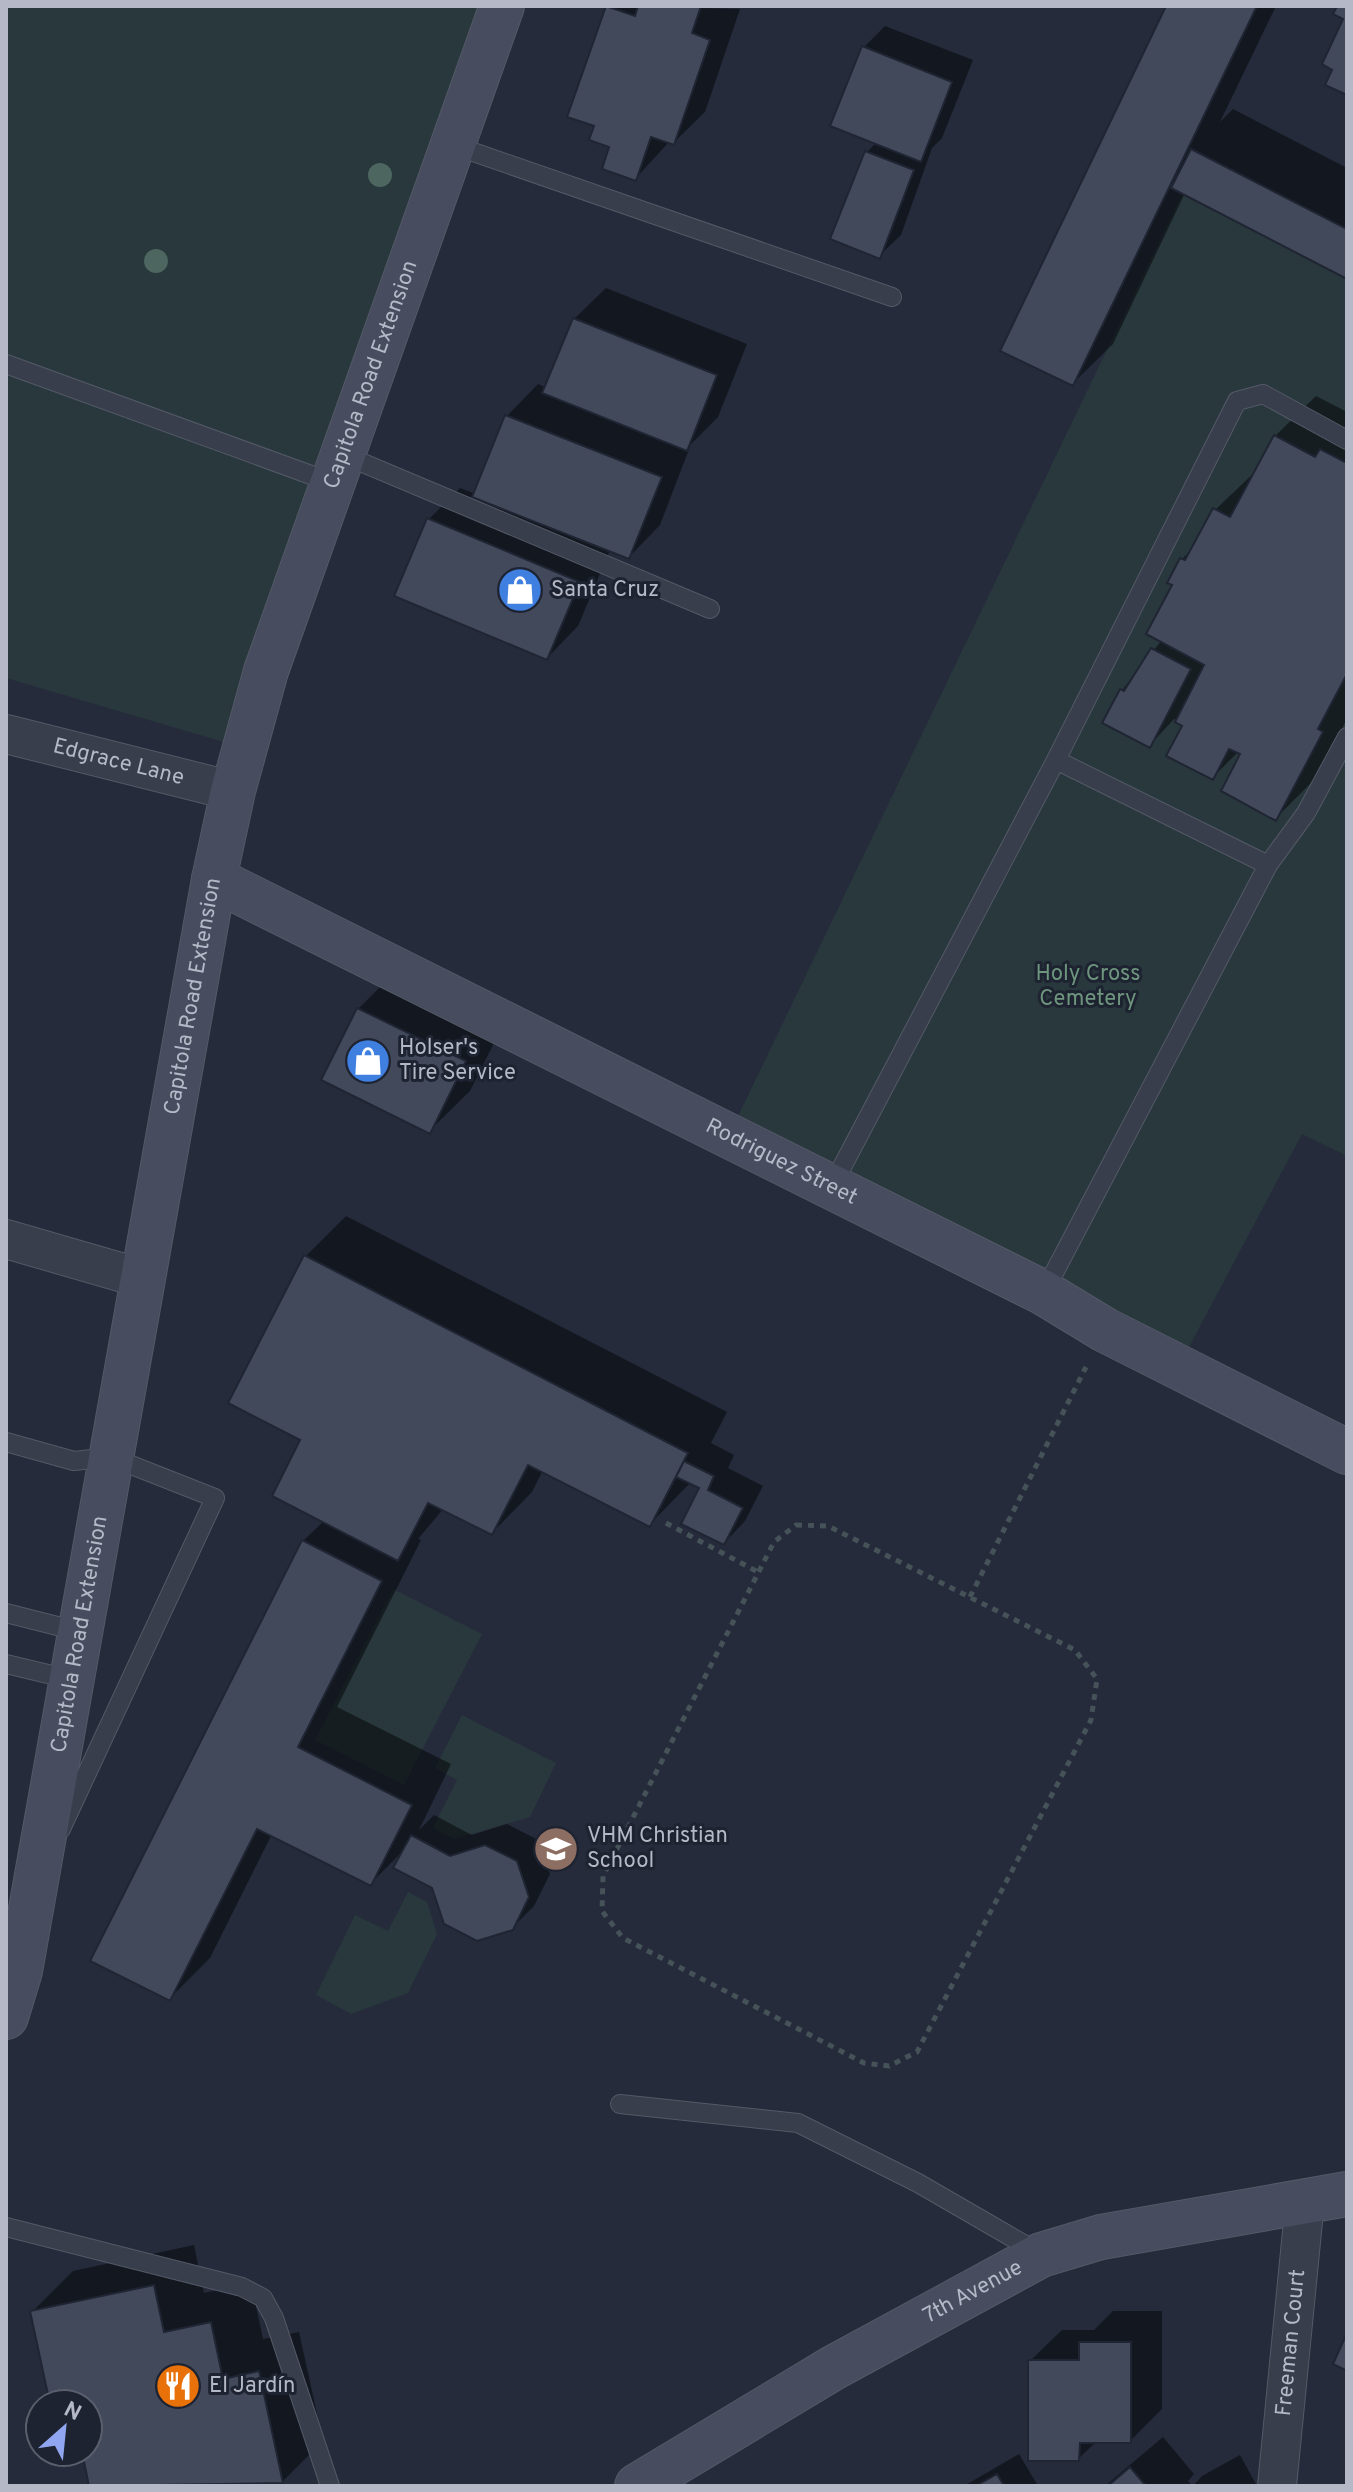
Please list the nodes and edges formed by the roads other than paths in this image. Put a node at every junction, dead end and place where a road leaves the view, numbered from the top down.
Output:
1 (502, 6) edge
2 (453, 145) junction
3 (892, 297) dead end
4 (6, 364) edge
5 (1347, 440) edge
6 (338, 469) junction
7 (710, 609) dead end
8 (6, 734) edge
9 (1347, 737) edge
10 (1056, 760) junction
11 (233, 791) junction
12 (1268, 865) junction
13 (214, 879) junction
14 (831, 1188) junction
15 (6, 1239) edge
16 (144, 1279) junction
17 (1044, 1293) junction
18 (6, 1442) edge
19 (1347, 1452) edge
20 (111, 1457) junction
21 (6, 1613) edge
22 (81, 1632) junction
23 (6, 1664) edge
24 (73, 1680) junction
25 (36, 1882) junction
26 (6, 2017) edge
27 (620, 2104) dead end
28 (1326, 2198) edge
29 (6, 2227) edge
30 (1041, 2255) junction
31 (330, 2486) edge
32 (637, 2486) edge
33 (1277, 2486) edge

1 - 2 street, Capitola Road Extension
2 - 3 lane
2 - 6 street, Capitola Road Extension
4 - 6 lane
5 - 10 lane
6 - 7 lane
6 - 11 street, Capitola Road Extension
8 - 11 street, Edgrace Lane
9 - 12 lane
10 - 12 lane
10 - 14 lane
11 - 13 street, Capitola Road Extension
12 - 17 lane
13 - 14 street, Rodriguez Street
13 - 16 street, Capitola Road Extension
14 - 17 street, Rodriguez Street
15 - 16 street
16 - 20 street, Capitola Road Extension
17 - 19 street, Rodriguez Street
18 - 20 lane
20 - 22 street, Capitola Road Extension
20 - 25 lane
21 - 22 lane
22 - 24 street, Capitola Road Extension
23 - 24 lane
24 - 25 street, Capitola Road Extension
25 - 26 street, Capitola Road Extension
27 - 30 lane
28 - 30 street, 7th Avenue
28 - 33 street, Freeman Court
29 - 31 lane
30 - 32 street, 7th Avenue

